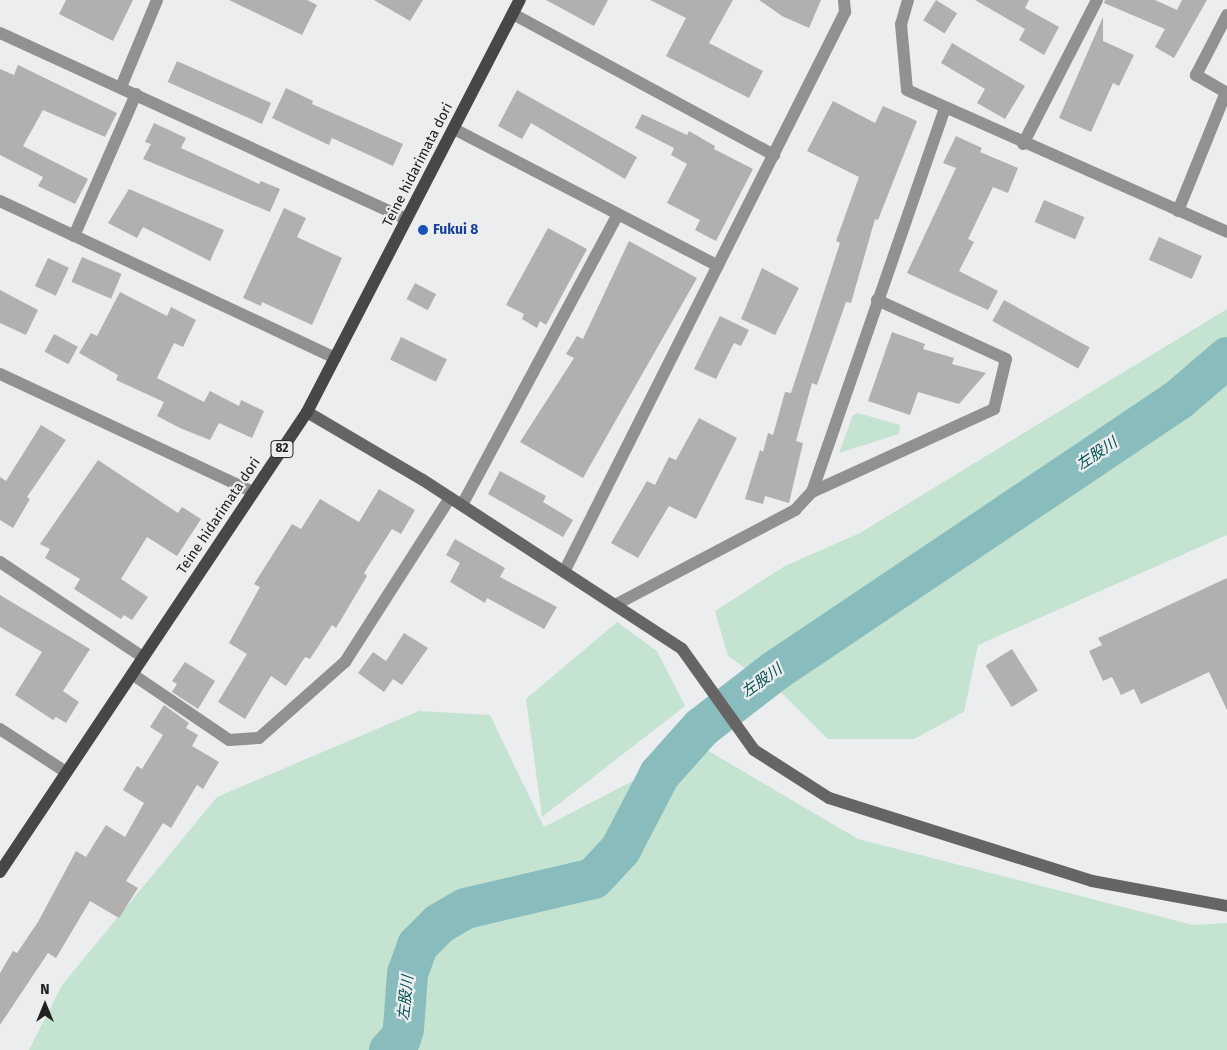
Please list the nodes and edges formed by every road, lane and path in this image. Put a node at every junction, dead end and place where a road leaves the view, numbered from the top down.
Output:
1 (157, 0) edge
2 (520, 0) edge
3 (844, 0) edge
4 (908, 0) edge
5 (1097, 0) edge
6 (513, 14) junction
7 (1227, 15) edge
8 (0, 33) edge
9 (121, 87) junction
10 (1227, 92) edge
11 (136, 94) junction
12 (945, 108) junction
13 (454, 130) junction
14 (1023, 144) junction
15 (774, 155) junction
16 (0, 201) edge
17 (1178, 211) junction
18 (618, 214) junction
19 (407, 219) junction
20 (1227, 232) edge
21 (74, 236) junction
22 (718, 266) junction
23 (877, 300) junction
24 (335, 358) junction
25 (0, 374) edge
26 (307, 412) junction
27 (253, 492) junction
28 (812, 492) junction
29 (450, 498) junction
30 (462, 505) junction
31 (0, 562) edge
32 (564, 572) junction
33 (614, 605) junction
34 (143, 657) junction
35 (132, 674) junction
36 (0, 729) edge
37 (66, 772) junction
38 (0, 872) edge
39 (1227, 906) edge

1 - 9 street
2 - 6 main road, Teine hidarimata dori / 82
3 - 15 street
4 - 12 street
5 - 14 street
6 - 13 main road, Teine hidarimata dori / 82
6 - 15 street
7 - 10 street
8 - 9 street
9 - 11 street
10 - 17 street
11 - 19 street
11 - 21 street
12 - 14 street
12 - 23 street
13 - 18 street
13 - 19 main road, Teine hidarimata dori / 82
14 - 17 street
15 - 22 street
16 - 21 street
17 - 20 street
18 - 22 street
18 - 30 street
19 - 24 main road, Teine hidarimata dori / 82
21 - 24 street
22 - 32 street
23 - 28 street
23 - 28 street
24 - 26 main road, Teine hidarimata dori / 82
25 - 27 street
26 - 27 main road, Teine hidarimata dori / 82
26 - 29 street
27 - 34 main road, Teine hidarimata dori / 82
28 - 33 street
29 - 30 street
29 - 35 street
30 - 32 street
31 - 34 street
32 - 33 street
33 - 39 street
34 - 35 main road, Teine hidarimata dori / 82
35 - 37 main road, Teine hidarimata dori / 82
36 - 37 street
37 - 38 main road, Teine hidarimata dori / 82

